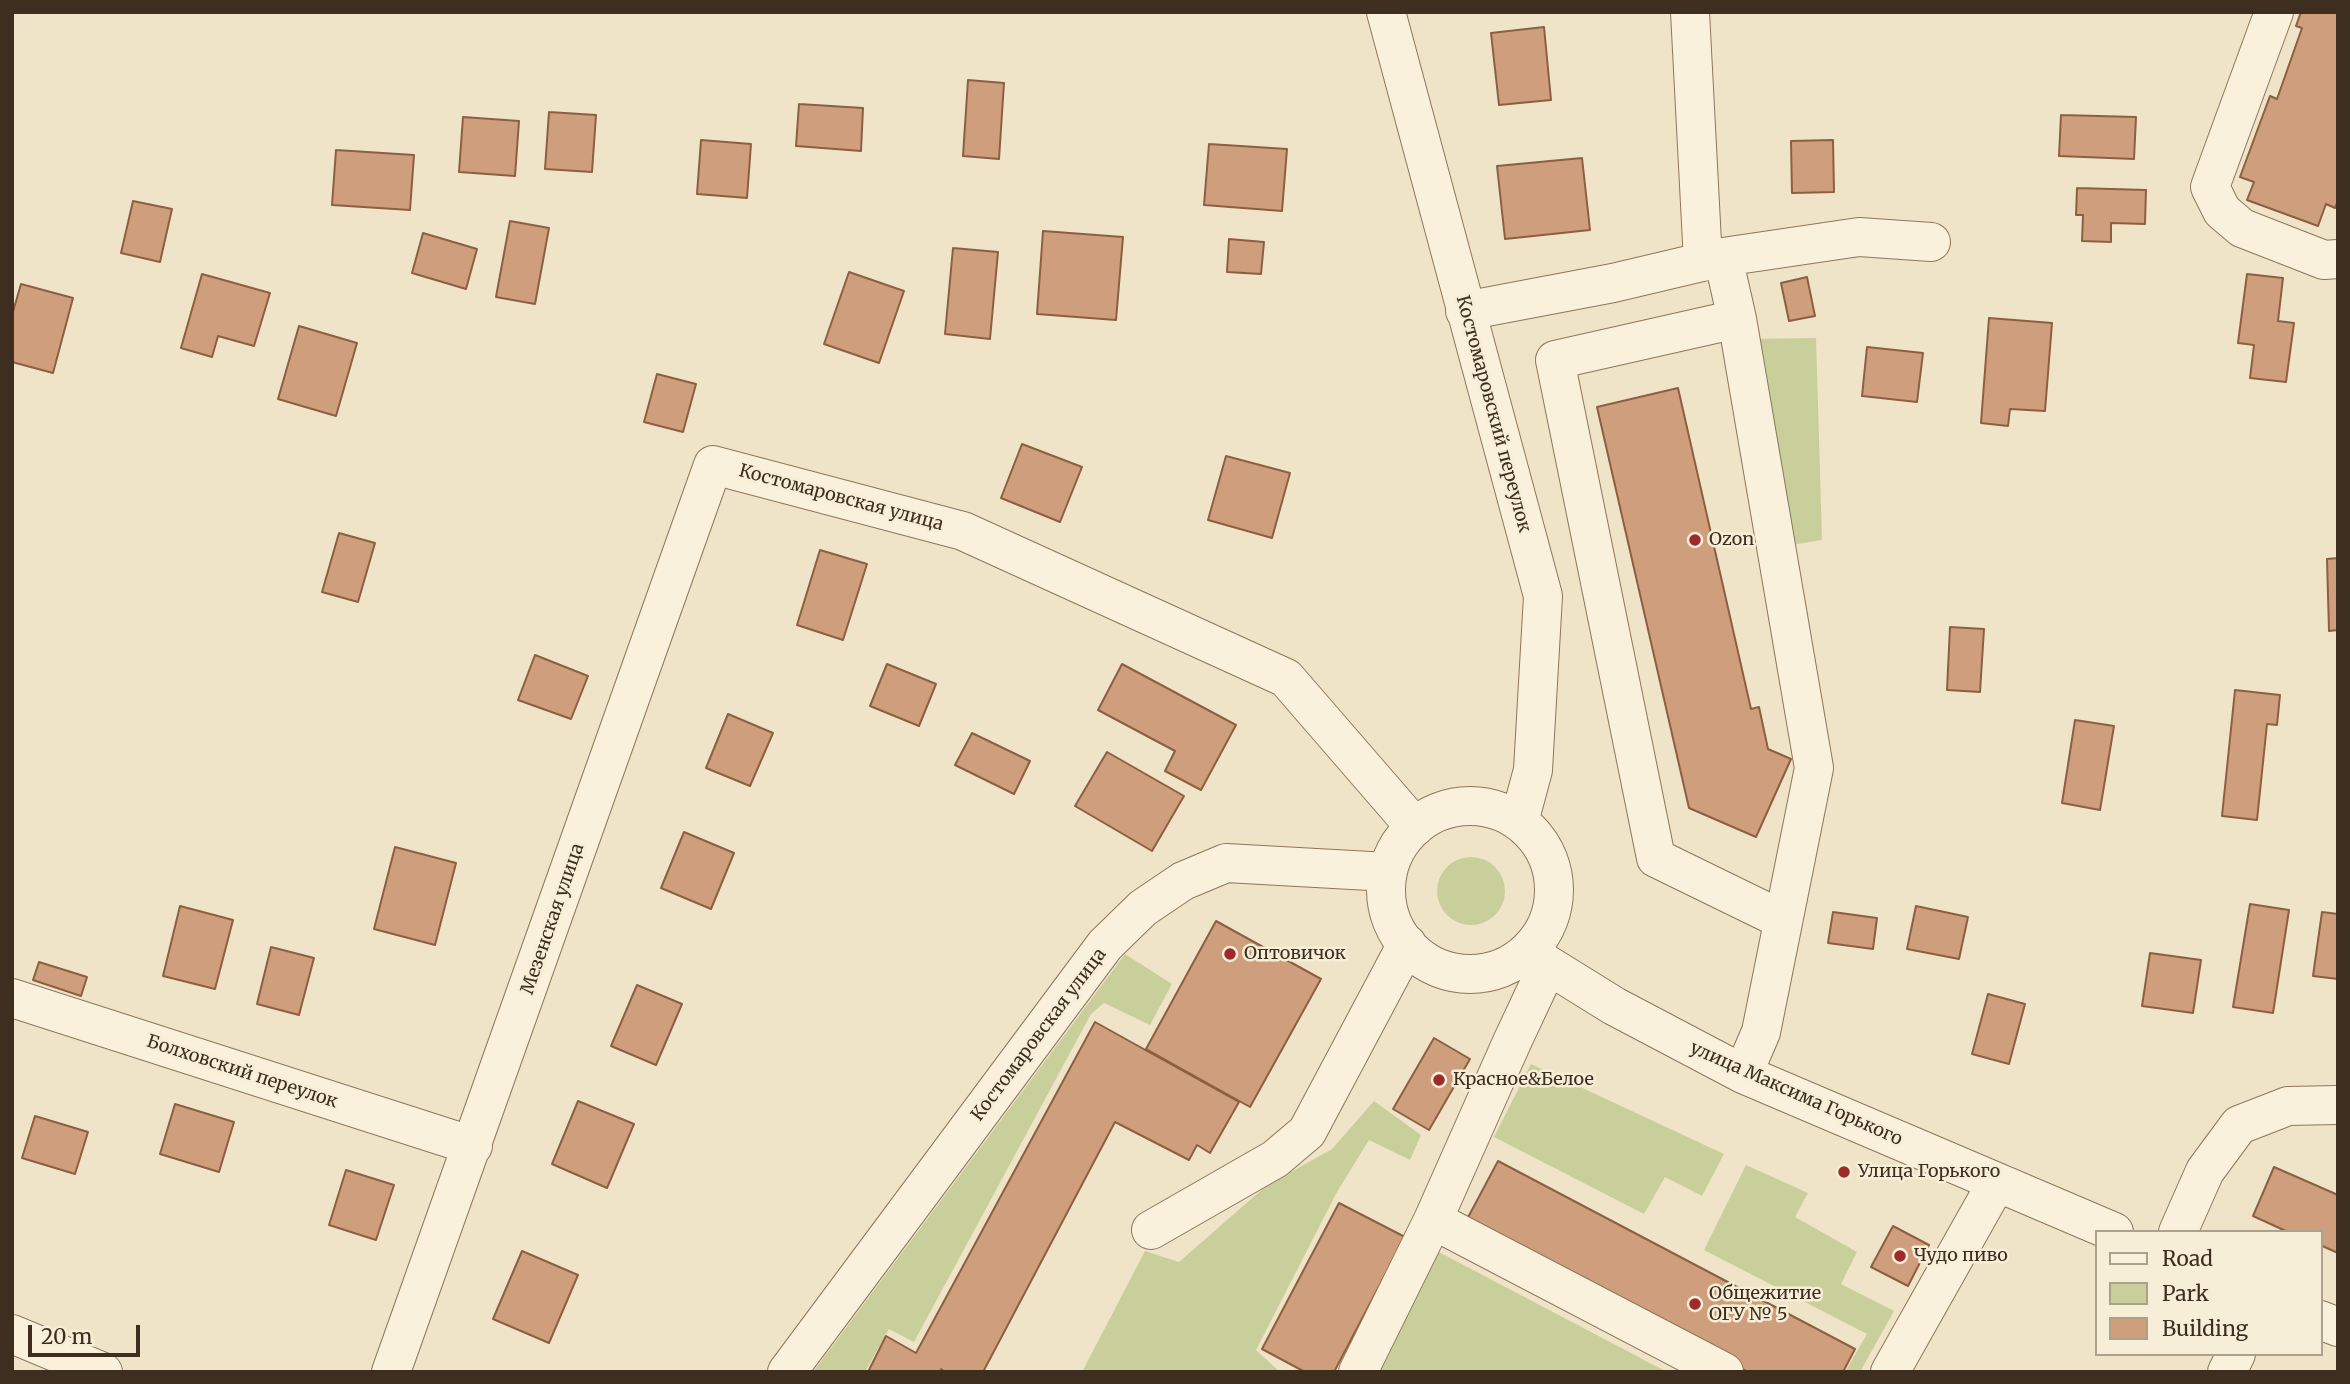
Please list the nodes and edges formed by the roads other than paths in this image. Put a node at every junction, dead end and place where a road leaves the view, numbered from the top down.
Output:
1 (1385, 12) edge
2 (1690, 12) edge
3 (2274, 12) edge
4 (1931, 242) dead end
5 (1713, 259) junction
6 (2338, 259) edge
7 (1465, 311) junction
8 (1737, 319) junction
9 (713, 465) joint
10 (1519, 822) junction
11 (1415, 827) junction
12 (1388, 872) junction
13 (1783, 920) junction
14 (1407, 944) junction
15 (1538, 959) junction
16 (12, 998) edge
17 (1743, 1074) junction
18 (2338, 1105) edge
19 (473, 1146) junction
20 (1997, 1182) junction
21 (1433, 1220) junction
22 (1151, 1230) dead end
23 (2109, 1230) edge
24 (2179, 1230) edge
25 (12, 1334) edge
26 (2235, 1356) edge
27 (103, 1372) edge
28 (391, 1372) edge
29 (787, 1372) edge
30 (1358, 1372) edge
31 (1724, 1372) edge
32 (1890, 1372) edge
33 (2227, 1372) edge

1 - 7 street, Костомаровский переулок
2 - 5 street
3 - 6 street
4 - 5 street
5 - 7 street
5 - 8 street
7 - 10 street, Костомаровский переулок
8 - 13 street
8 - 13 street
9 - 11 street, Костомаровская улица
9 - 19 street, Мезенская улица
10 - 11 street
10 - 15 street
11 - 12 street
12 - 14 street
12 - 29 street, Костомаровская улица
13 - 17 street
14 - 15 street
14 - 22 street
15 - 17 street, улица Максима Горького
15 - 21 street
16 - 19 street, Болховский переулок
17 - 20 street, улица Максима Горького
18 - 24 street
19 - 28 street, Мезенская улица
20 - 23 street, улица Максима Горького
20 - 32 street
21 - 30 street
21 - 31 street
25 - 27 street
26 - 33 street

